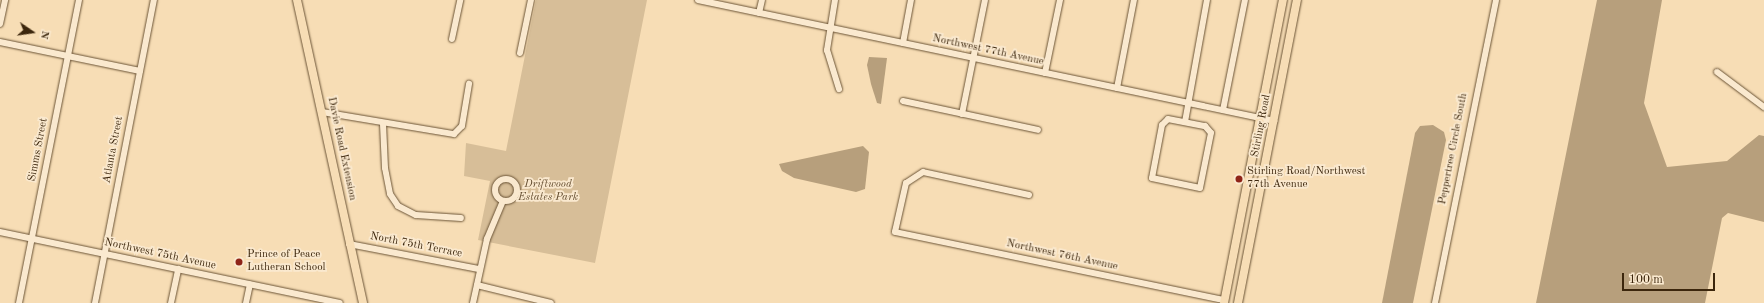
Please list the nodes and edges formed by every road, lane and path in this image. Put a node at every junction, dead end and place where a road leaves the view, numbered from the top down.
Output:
1 (5, 0) edge
2 (79, 0) edge
3 (154, 0) edge
4 (297, 0) edge
5 (460, 0) edge
6 (531, 0) edge
7 (698, 0) edge
8 (762, 0) edge
9 (835, 0) edge
10 (911, 0) edge
11 (985, 0) edge
12 (1060, 0) edge
13 (1134, 0) edge
14 (1207, 0) edge
15 (1245, 0) edge
16 (1283, 0) edge
17 (1298, 0) edge
18 (1496, 0) edge
19 (759, 13) junction
20 (0, 24) edge
21 (829, 27) junction
22 (452, 39) dead end
23 (0, 42) edge
24 (903, 43) junction
25 (520, 53) dead end
26 (68, 56) junction
27 (974, 58) junction
28 (140, 71) junction
29 (1717, 72) dead end
30 (1045, 73) junction
31 (468, 84) dead end
32 (1117, 88) junction
33 (839, 89) dead end
34 (903, 101) dead end
35 (1188, 103) junction
36 (1764, 107) edge
37 (1223, 110) junction
38 (322, 112) junction
39 (962, 114) junction
40 (1260, 118) junction
41 (1274, 121) junction
42 (1185, 122) junction
43 (383, 124) junction
44 (1038, 130) dead end
45 (1029, 195) dead end
46 (503, 201) dead end
47 (461, 218) dead end
48 (0, 232) edge
49 (32, 239) junction
50 (350, 244) junction
51 (105, 253) junction
52 (178, 269) junction
53 (479, 269) junction
54 (250, 284) junction
55 (477, 285) junction
56 (1224, 302) edge
57 (19, 303) edge
58 (95, 303) edge
59 (171, 303) edge
60 (246, 303) edge
61 (340, 303) edge
62 (363, 303) edge
63 (473, 303) edge
64 (551, 303) edge
65 (1238, 303) edge
66 (1435, 303) edge

1 - 20 street
2 - 26 street, Simms Street
3 - 28 street, Atlanta Street
4 - 38 main road, Davie Road Extension
5 - 22 street
6 - 25 street
7 - 19 street, Northwest 77th Avenue
8 - 19 street
9 - 21 street
10 - 24 street
11 - 27 street
12 - 30 street
13 - 32 street
14 - 35 street
15 - 37 street
16 - 40 main road, Stirling Road
17 - 41 main road, Stirling Road
18 - 66 street, Peppertree Circle South
19 - 21 street, Northwest 77th Avenue
21 - 24 street, Northwest 77th Avenue
21 - 33 street
23 - 26 street
24 - 27 street, Northwest 77th Avenue
26 - 28 street
26 - 49 street, Simms Street
27 - 30 street, Northwest 77th Avenue
27 - 39 street
28 - 51 street, Atlanta Street
29 - 36 street
30 - 32 street, Northwest 77th Avenue
31 - 43 street
32 - 35 street, Northwest 77th Avenue
34 - 39 street
35 - 37 street, Northwest 77th Avenue
35 - 42 street
37 - 40 street, Northwest 77th Avenue
38 - 43 street
38 - 50 main road, Davie Road Extension
39 - 44 street
40 - 41 street, Northwest 77th Avenue
40 - 56 main road, Stirling Road
41 - 65 main road, Stirling Road
42 - 42 street
43 - 47 street
45 - 56 street, Northwest 76th Avenue
46 - 53 street
48 - 49 street, Northwest 75th Avenue
49 - 51 street, Northwest 75th Avenue
49 - 57 street, Simms Street
50 - 53 street, North 75th Terrace
50 - 62 main road, Davie Road Extension
51 - 52 street, Northwest 75th Avenue
51 - 58 street, Atlanta Street
52 - 54 street, Northwest 75th Avenue
52 - 59 street
53 - 55 street
54 - 60 street
54 - 61 street, Northwest 75th Avenue
55 - 63 street
55 - 64 street

